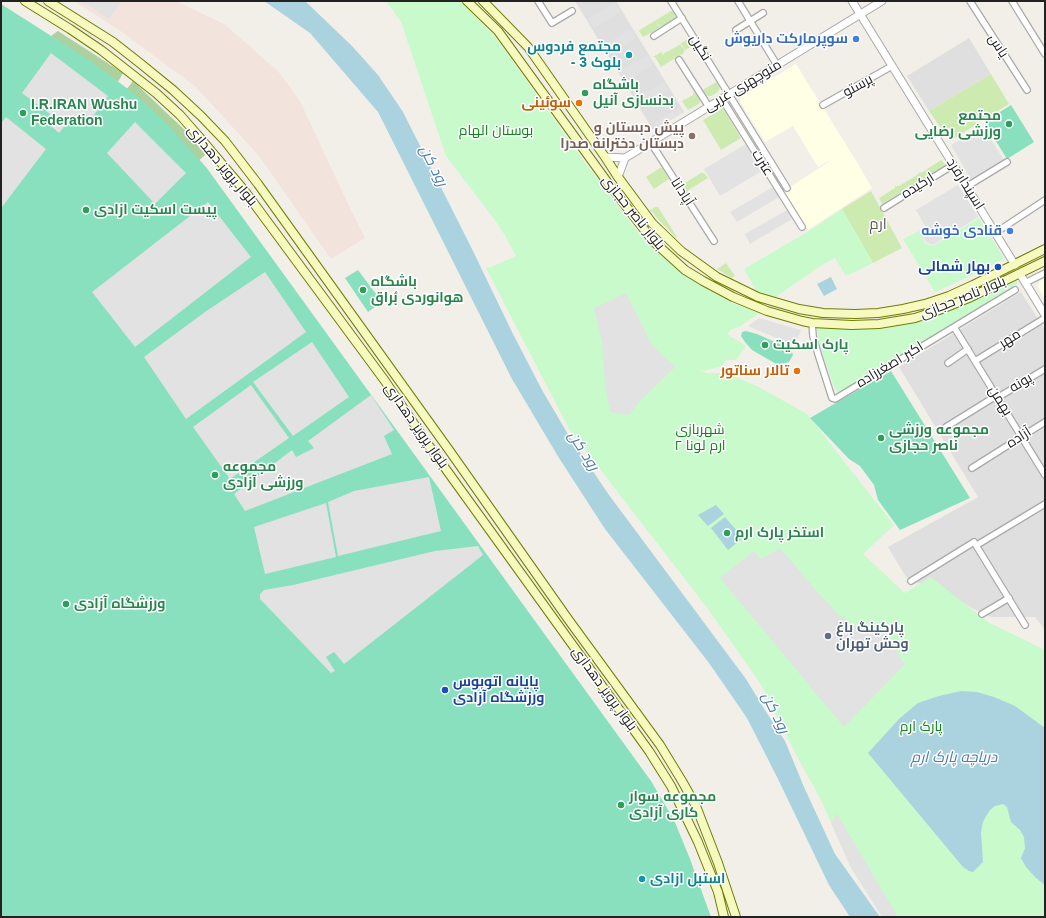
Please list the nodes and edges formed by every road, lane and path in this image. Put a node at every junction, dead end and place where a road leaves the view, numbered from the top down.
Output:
1 (25, 1) edge
2 (48, 1) edge
3 (467, 1) edge
4 (483, 1) edge
5 (538, 1) edge
6 (671, 1) edge
7 (738, 1) edge
8 (852, 1) edge
9 (882, 1) edge
10 (970, 1) edge
11 (1012, 1) edge
12 (572, 11) dead end
13 (763, 13) dead end
14 (860, 15) junction
15 (682, 18) junction
16 (749, 21) junction
17 (736, 30) dead end
18 (654, 36) dead end
19 (1045, 54) edge
20 (679, 60) dead end
21 (777, 66) junction
22 (892, 66) junction
23 (1027, 90) dead end
24 (730, 94) junction
25 (722, 99) junction
26 (824, 105) dead end
27 (710, 107) junction
28 (651, 142) junction
29 (605, 157) junction
30 (625, 158) junction
31 (1007, 162) dead end
32 (953, 165) junction
33 (618, 177) junction
34 (966, 187) junction
35 (787, 188) dead end
36 (1045, 200) edge
37 (884, 208) dead end
38 (802, 227) dead end
39 (995, 233) junction
40 (714, 241) dead end
41 (1045, 249) edge
42 (1045, 261) edge
43 (1014, 265) junction
44 (1045, 273) edge
45 (1020, 274) junction
46 (1025, 283) junction
47 (1015, 290) dead end
48 (1045, 315) edge
49 (1045, 318) edge
50 (812, 323) junction
51 (954, 327) junction
52 (968, 349) junction
53 (975, 361) junction
54 (948, 362) dead end
55 (1045, 369) edge
56 (997, 397) junction
57 (1045, 422) edge
58 (946, 427) dead end
59 (1021, 437) junction
60 (972, 468) dead end
61 (1045, 476) edge
62 (1045, 504) edge
63 (976, 543) junction
64 (911, 581) dead end
65 (1009, 598) junction
66 (982, 614) dead end
67 (1025, 625) dead end
68 (724, 916) edge
69 (736, 917) edge

1 - 68 main road, بلوار پرویز دهداری
2 - 69 main road, بلوار پرویز دهداری
3 - 50 main road, بلوار ناصر حجازی
4 - 29 main road, بلوار ناصر حجازی
5 - 12 street
6 - 15 street, نگین
7 - 16 street
8 - 14 street, اسپندارفرد
9 - 14 street, منوچهری غربی
10 - 23 street, یاس
11 - 19 street
13 - 16 street
14 - 21 street, منوچهری غربی
14 - 22 street, اسپندارفرد
15 - 18 street
15 - 24 street, نگین
16 - 17 street
16 - 21 street
20 - 27 street
21 - 24 street, منوچهری غربی
22 - 26 street, پرستو
22 - 32 street, اسپندارفرد
24 - 25 street, منوچهری غربی
24 - 35 street, نگین
25 - 27 street, منوچهری غربی
25 - 38 street, عترت
27 - 28 street, منوچهری غربی
28 - 30 street, منوچهری غربی
28 - 40 street, آپادانا
29 - 30 street
29 - 33 main road, بلوار ناصر حجازی
30 - 33 street
31 - 34 street
32 - 34 street, اسپندارفرد
32 - 37 street, ارکیده
33 - 43 main road, بلوار ناصر حجازی
34 - 39 street, اسپندارفرد
36 - 39 street
39 - 43 street, اسپندارفرد
41 - 43 main road, بلوار ناصر حجازی
42 - 45 main road, بلوار ناصر حجازی
44 - 46 street
45 - 46 street
45 - 50 main road, بلوار ناصر حجازی
46 - 48 street
47 - 51 street, اکبر اصغرزاده
49 - 53 street, مهر
50 - 51 street, اکبر اصغرزاده
51 - 52 street, بهمن
52 - 53 street, بهمن
52 - 54 street
53 - 56 street, بهمن
55 - 56 street, پونه
56 - 58 street, پونه
56 - 59 street, بهمن
57 - 59 street, آزاده
59 - 60 street, آزاده
59 - 61 street, بهمن
62 - 63 street
63 - 64 street
63 - 65 street
65 - 66 street
65 - 67 street

